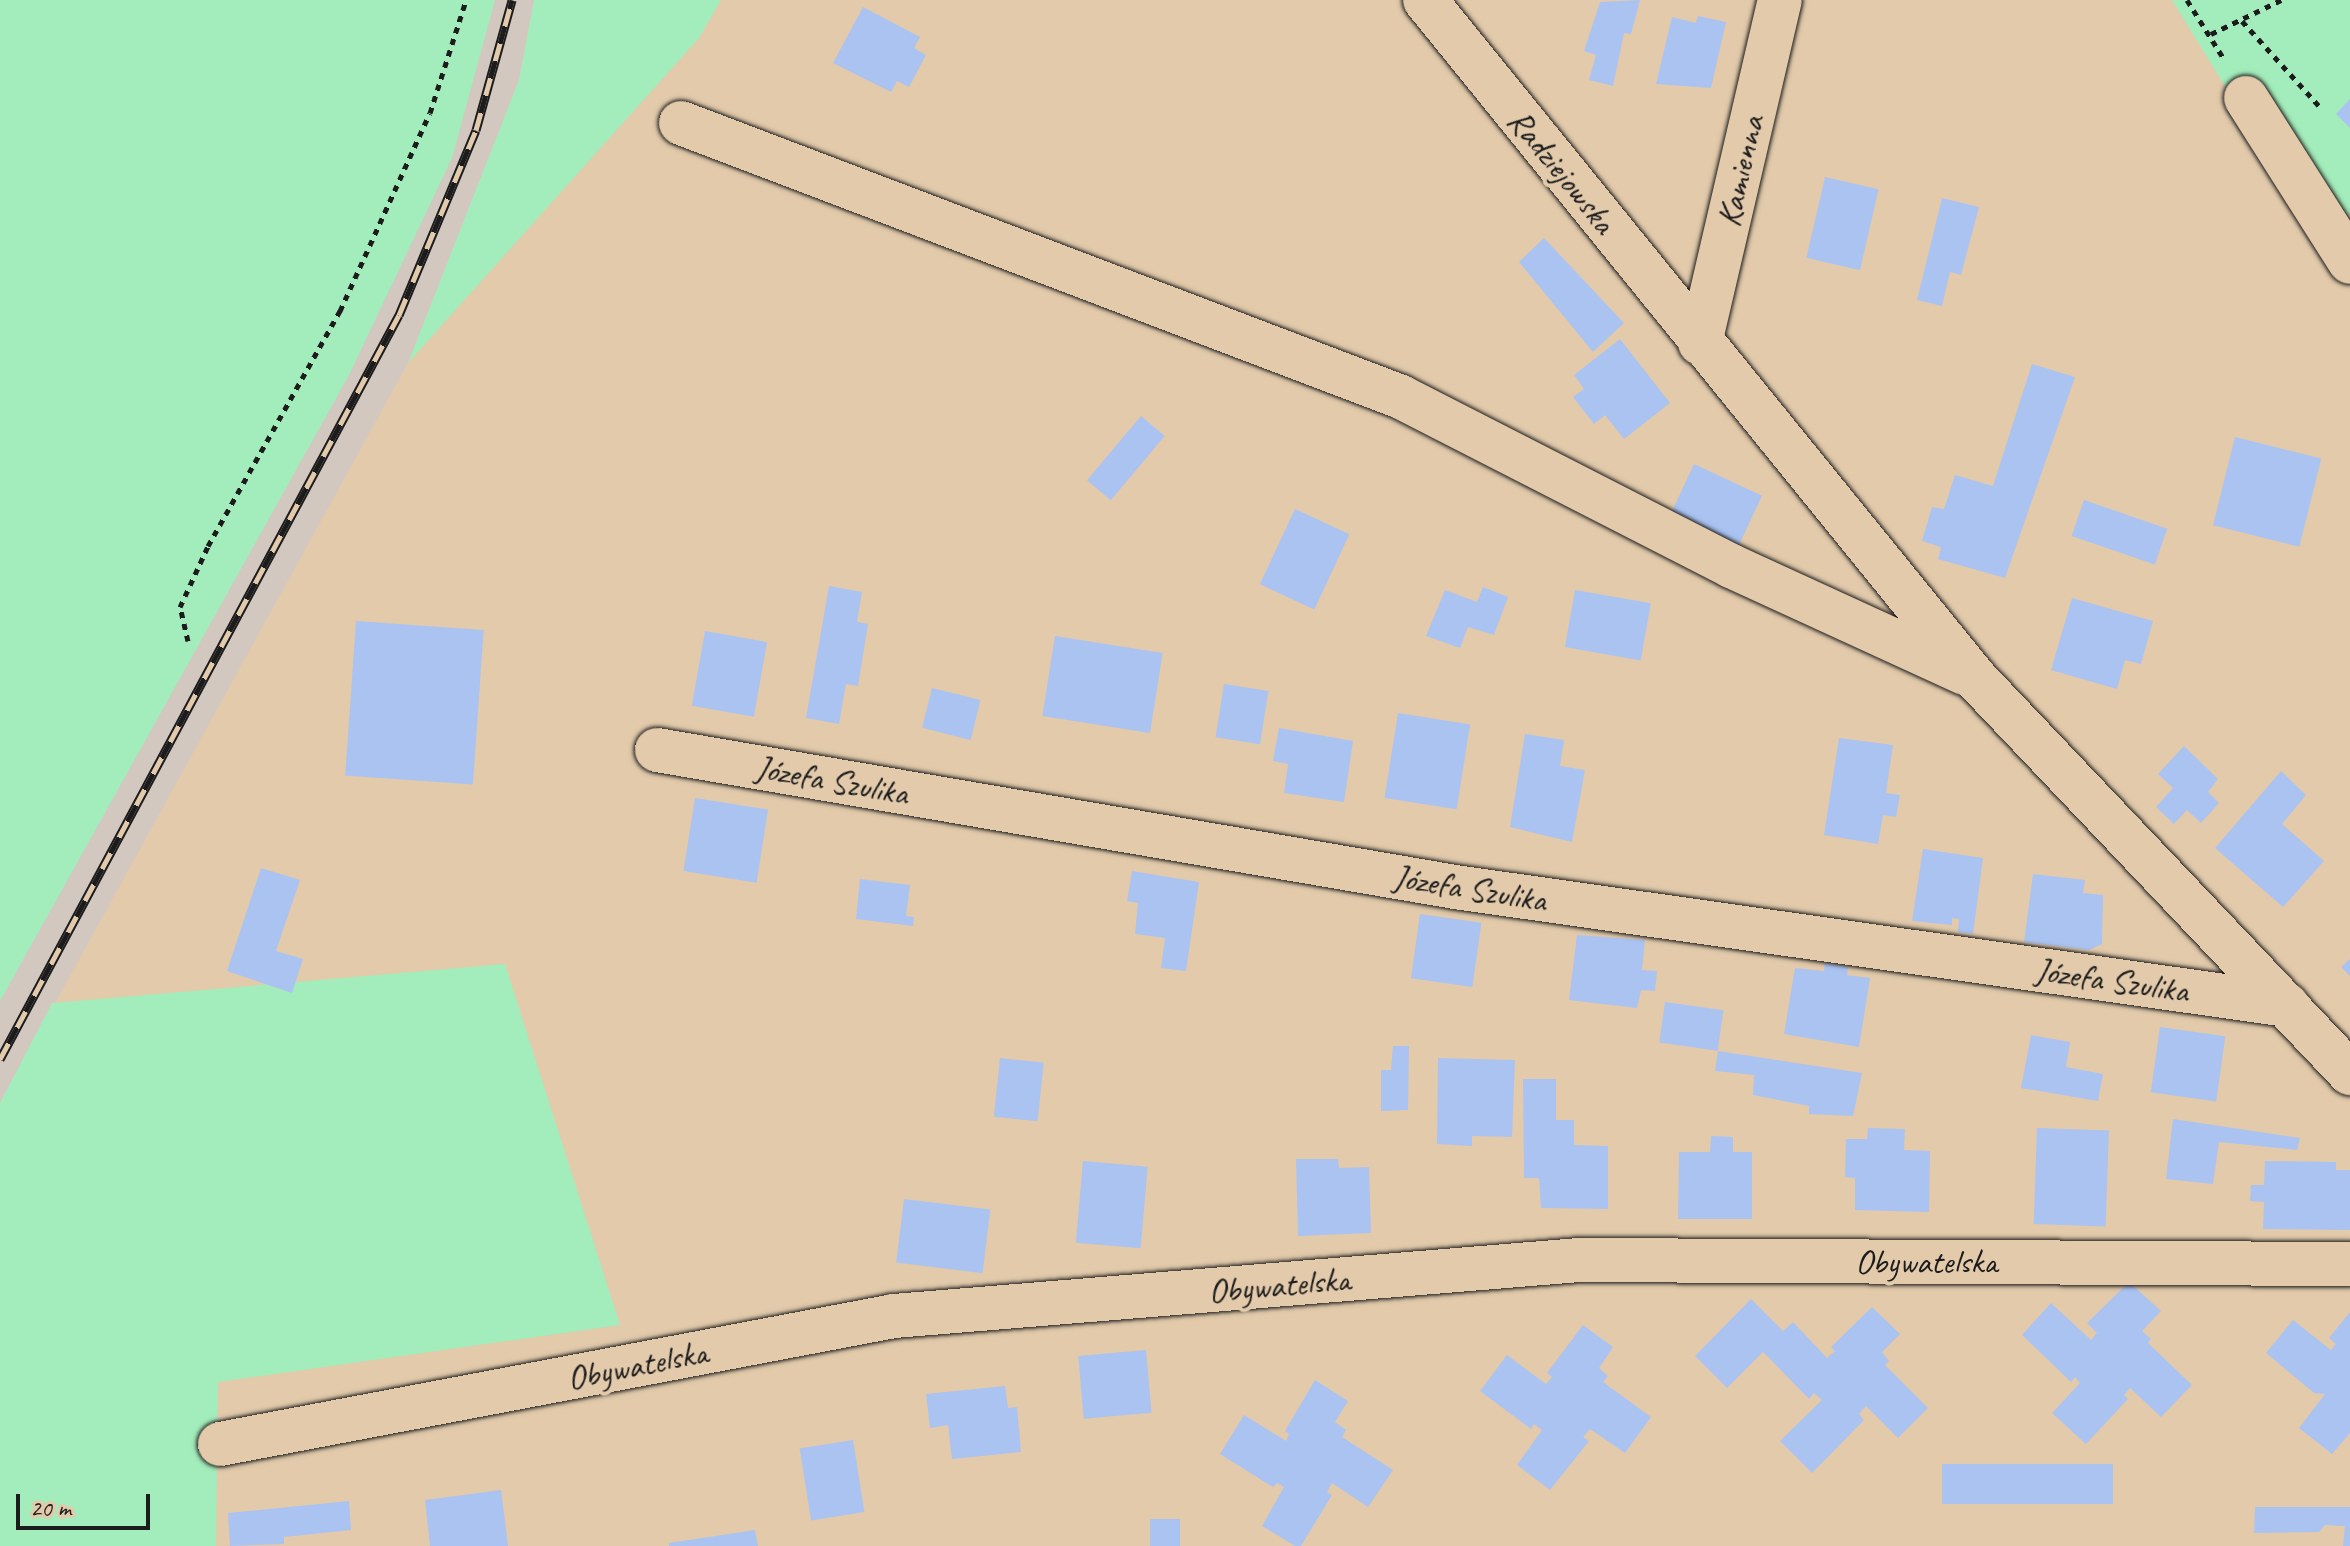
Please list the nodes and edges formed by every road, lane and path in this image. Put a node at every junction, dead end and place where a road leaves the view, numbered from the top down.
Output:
1 (466, 0) edge
2 (1425, 0) edge
3 (1780, 0) edge
4 (2187, 0) edge
5 (2281, 0) edge
6 (2242, 21) junction
7 (2211, 34) junction
8 (2246, 98) joint
9 (2320, 107) dead end
10 (681, 123) dead end
11 (2350, 262) edge
12 (1700, 343) junction
13 (188, 641) dead end
14 (1975, 678) junction
15 (657, 750) dead end
16 (2287, 1005) junction
17 (2350, 1073) edge
18 (2350, 1264) edge
19 (220, 1444) dead end

1 - 13 path
2 - 12 street, Radziejowska
3 - 12 street, Kamienna
4 - 7 path
5 - 6 path
6 - 7 path
6 - 9 path
7 - 8 path
8 - 11 street
10 - 14 street, Józefa Szulika
12 - 14 street, Józefa Szulika
14 - 16 street, Józefa Szulika
15 - 16 street, Józefa Szulika
16 - 17 street, Józefa Szulika
18 - 19 street, Obywatelska

